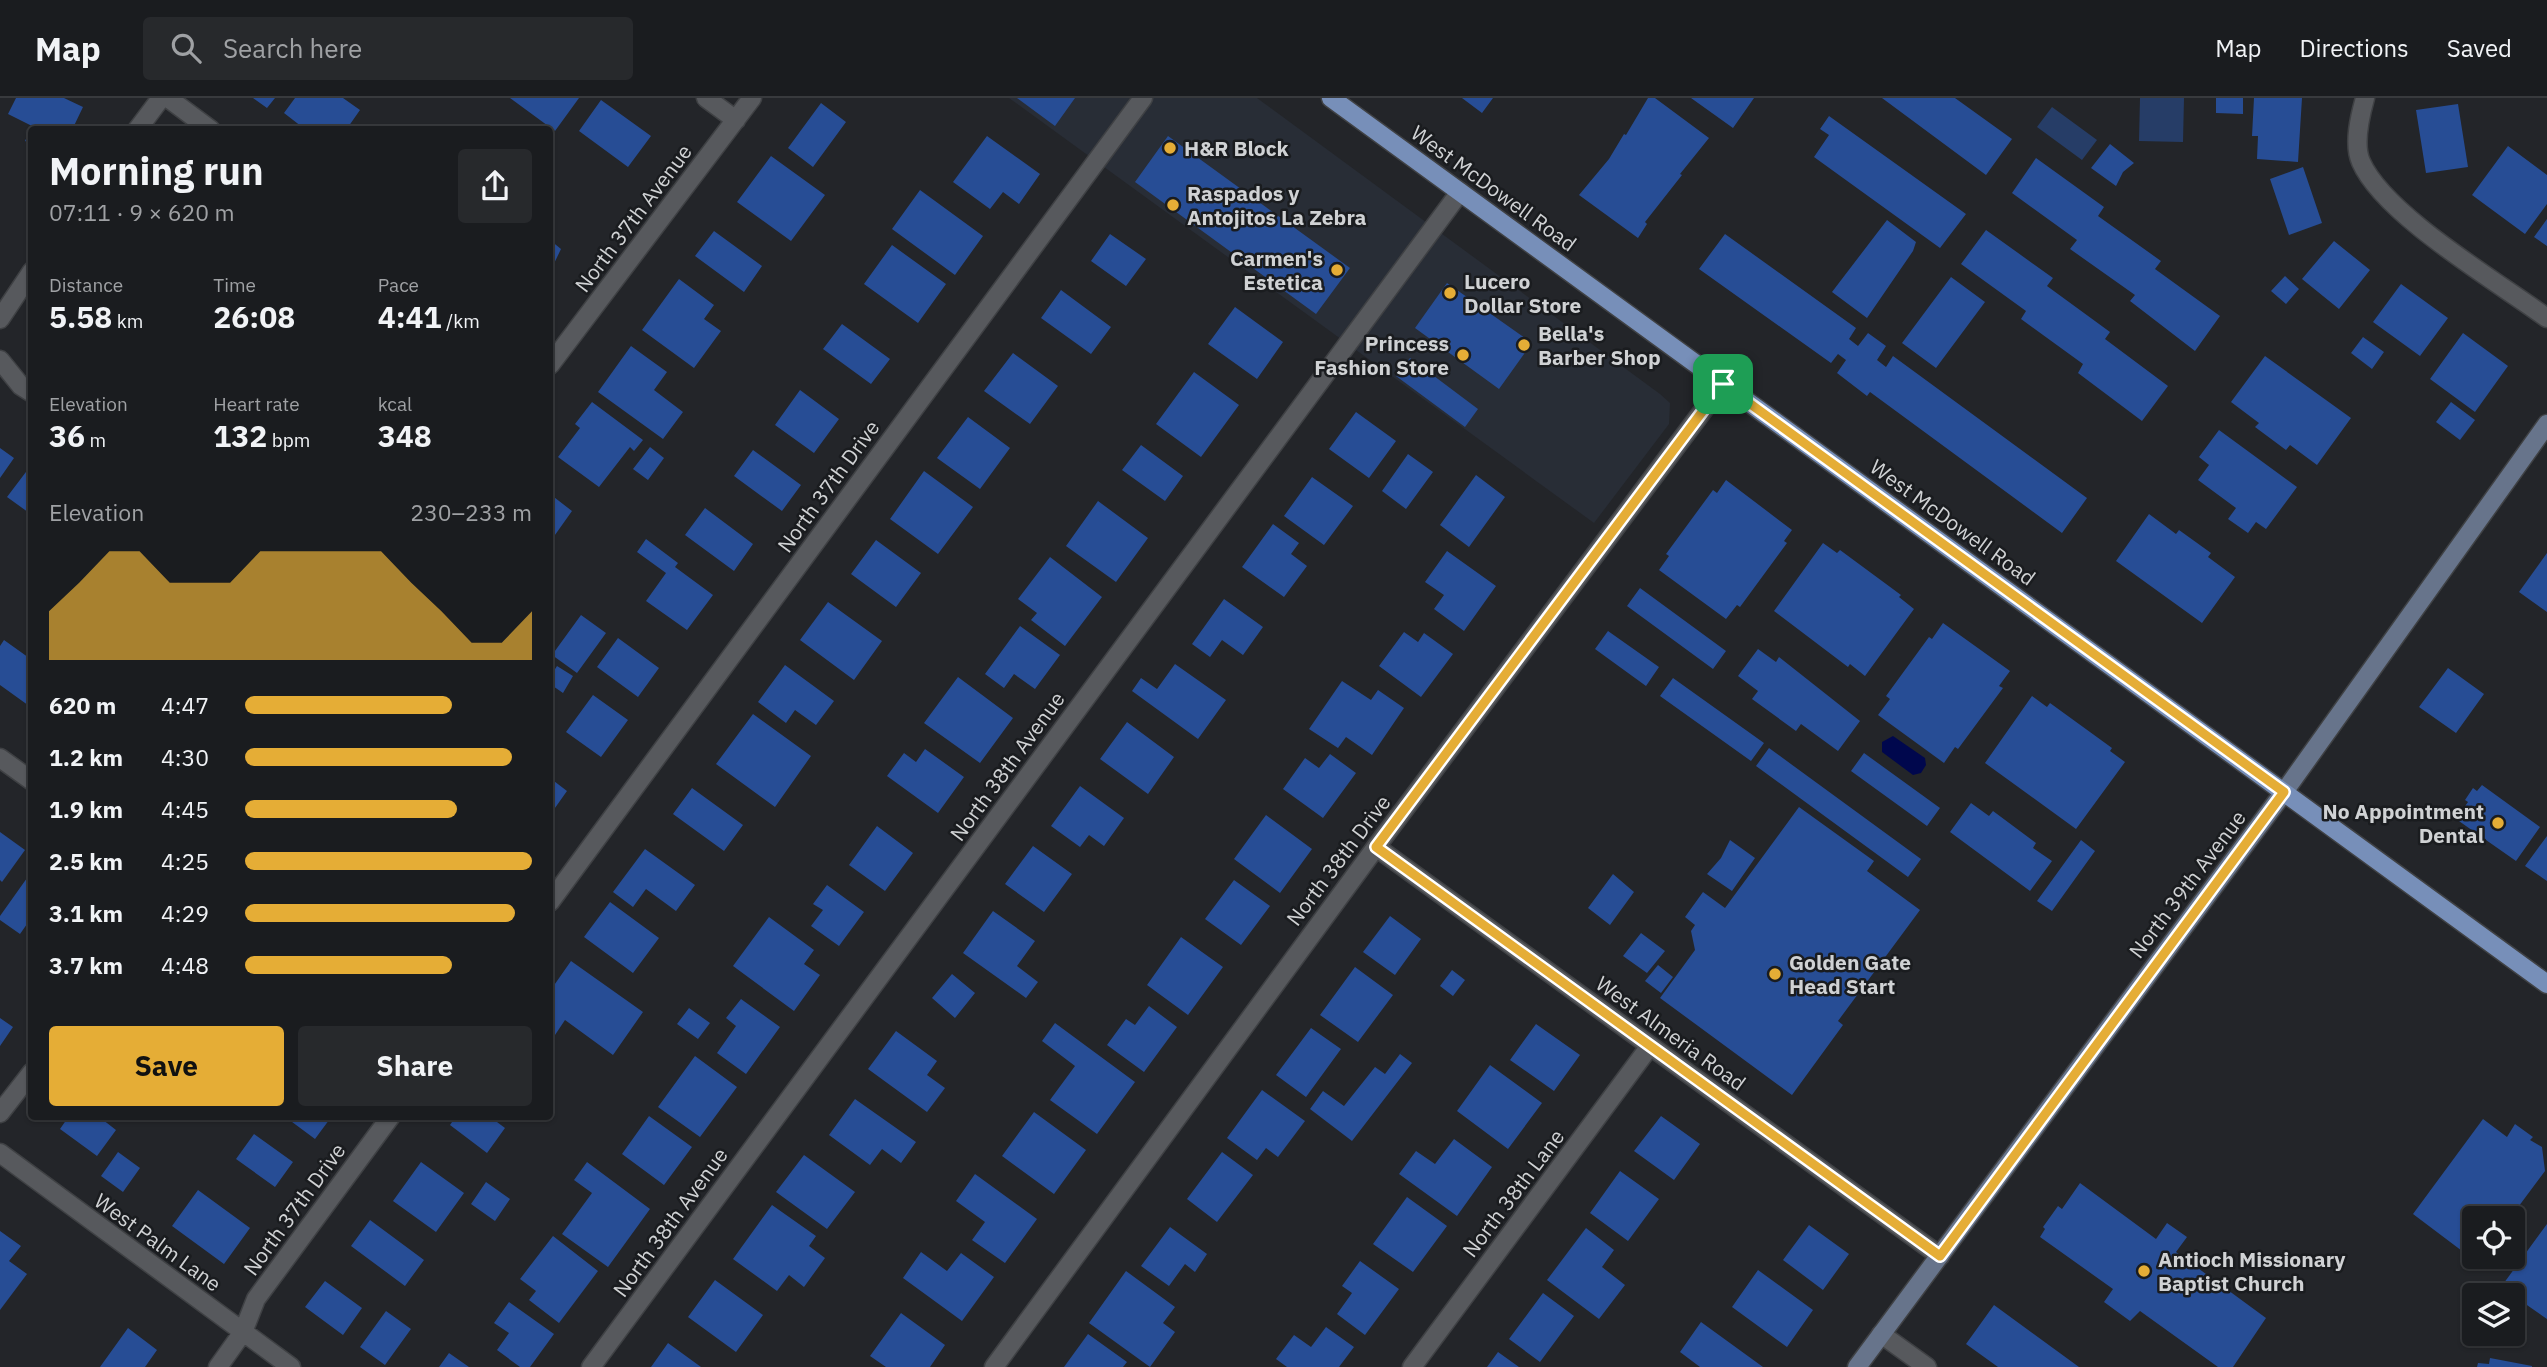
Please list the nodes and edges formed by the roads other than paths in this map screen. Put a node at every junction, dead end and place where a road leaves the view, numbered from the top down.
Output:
1 (161, 98) edge
2 (169, 98) edge
3 (706, 98) edge
4 (752, 98) edge
5 (1143, 98) edge
6 (1331, 98) edge
7 (2365, 98) edge
8 (736, 120) junction
9 (140, 126) edge
10 (206, 126) edge
11 (1460, 192) junction
12 (28, 277) edge
13 (2547, 318) edge
14 (0, 319) edge
15 (0, 360) edge
16 (553, 361) edge
17 (1723, 384) junction
18 (28, 390) edge
19 (2547, 424) edge
20 (0, 758) edge
21 (28, 778) edge
22 (2284, 792) junction
23 (1376, 847) junction
24 (553, 898) edge
25 (2547, 984) edge
26 (1650, 1046) junction
27 (28, 1077) edge
28 (0, 1113) edge
29 (388, 1120) edge
30 (0, 1153) edge
31 (1940, 1256) junction
32 (243, 1332) junction
33 (1881, 1334) junction
34 (218, 1367) edge
35 (291, 1367) edge
36 (591, 1367) edge
37 (994, 1367) edge
38 (1412, 1367) edge
39 (1857, 1367) edge
40 (1927, 1367) edge

1 - 9 street
2 - 10 street
3 - 8 street
4 - 8 street, North 37th Avenue
5 - 24 street, North 37th Drive
6 - 11 main road, West McDowell Road
7 - 13 street
8 - 16 street, North 37th Avenue
11 - 17 main road, West McDowell Road
11 - 36 street, North 38th Avenue
12 - 14 street
15 - 18 street
17 - 22 main road, West McDowell Road
17 - 23 street, North 38th Drive
19 - 22 street, North 39th Avenue
20 - 21 street
22 - 25 main road, West McDowell Road
22 - 31 street, North 39th Avenue
23 - 26 street, West Almeria Road
23 - 37 street, North 38th Drive
26 - 31 street, West Almeria Road
26 - 38 street, North 38th Lane
27 - 28 street
29 - 32 street, North 37th Drive
30 - 32 street, West Palm Lane
31 - 33 street, North 39th Avenue
32 - 34 street, North 37th Drive
32 - 35 street, West Palm Lane
33 - 39 street, North 39th Avenue
33 - 40 street

